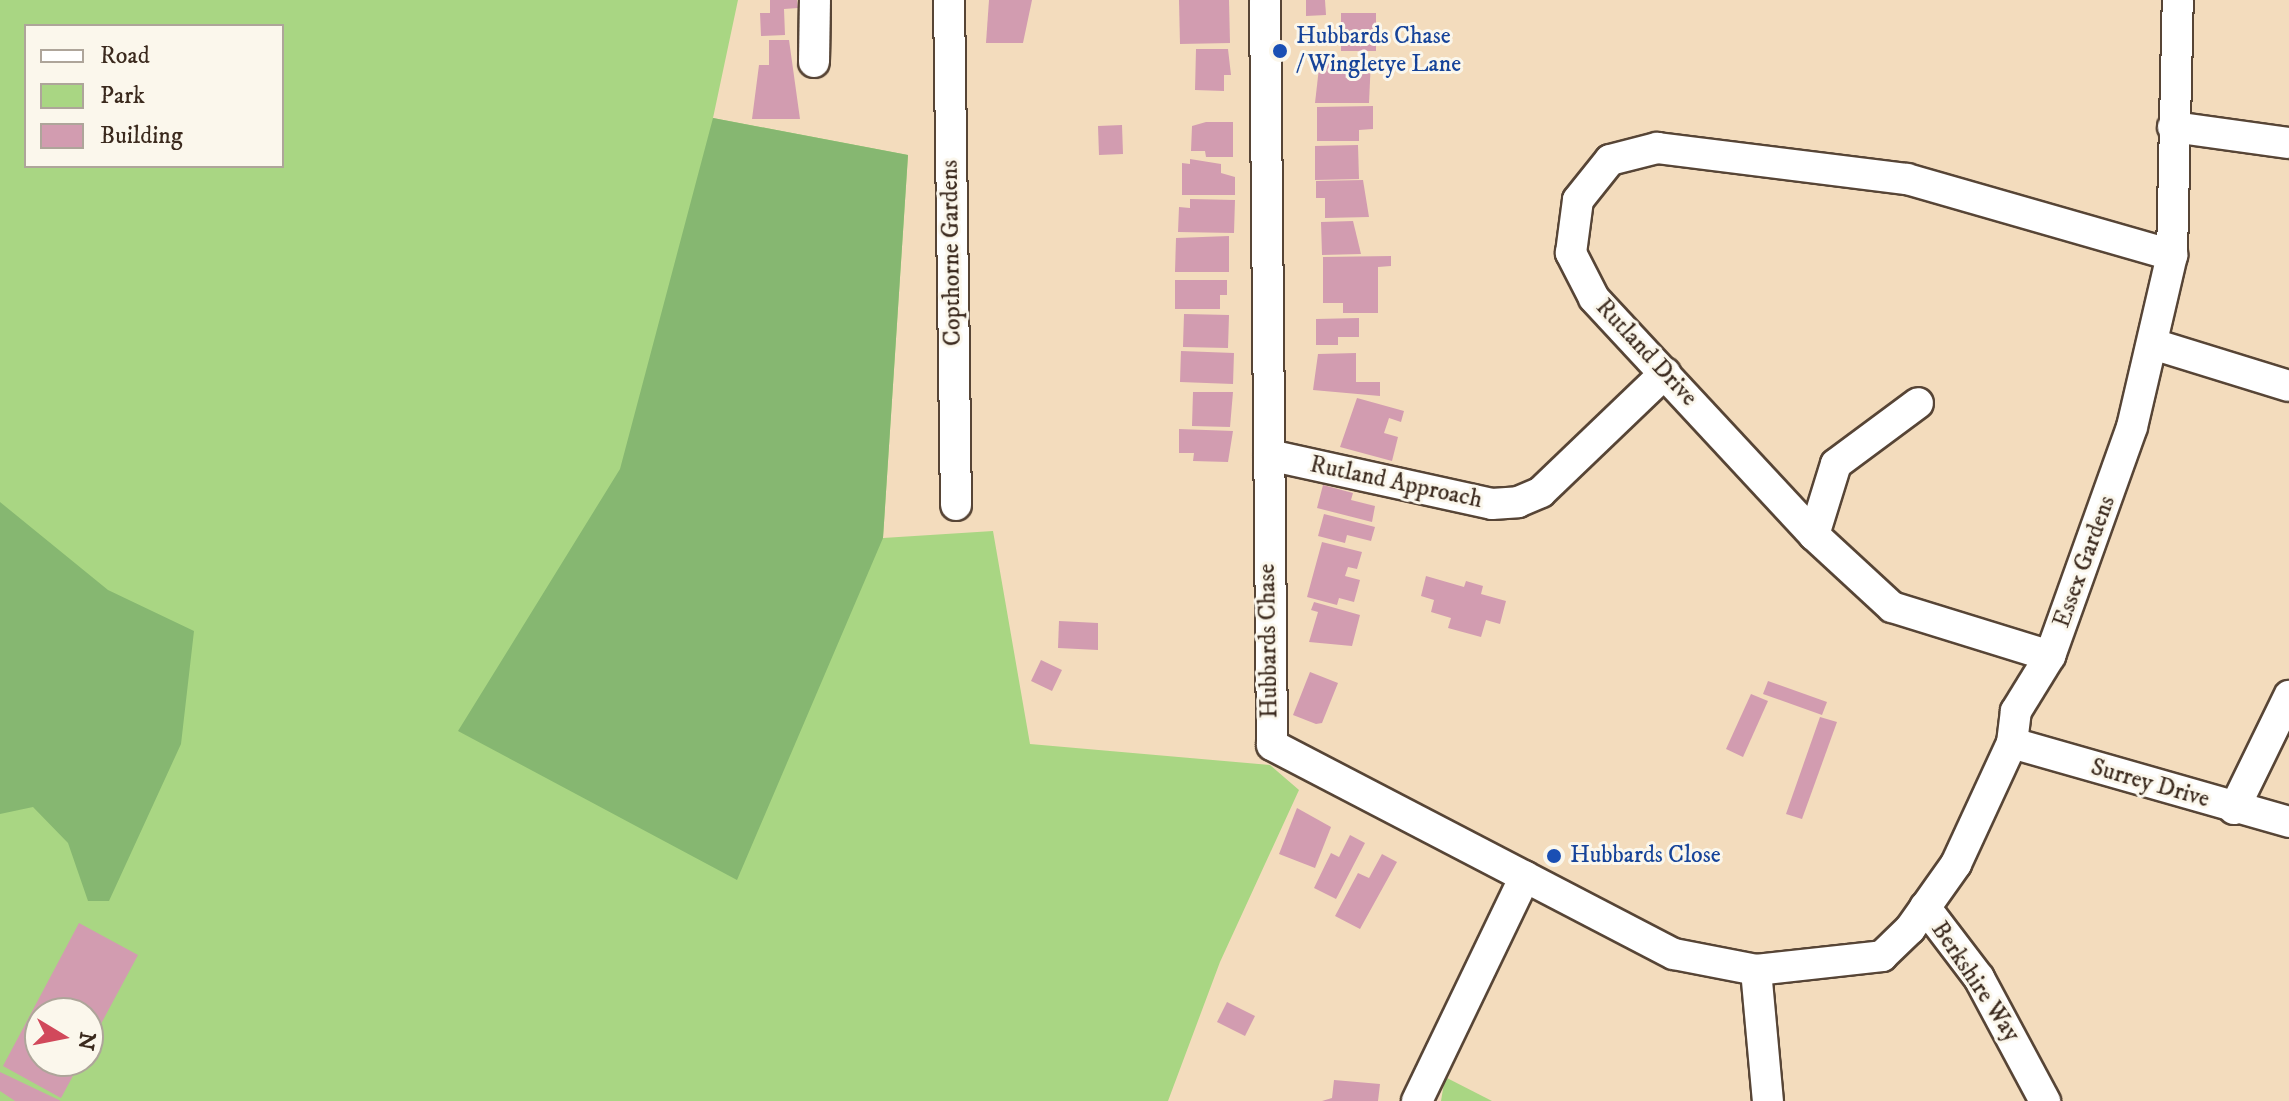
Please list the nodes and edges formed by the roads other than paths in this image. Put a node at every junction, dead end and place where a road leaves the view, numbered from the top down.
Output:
1 (815, 0) edge
2 (949, 0) edge
3 (1265, 0) edge
4 (2178, 0) edge
5 (814, 62) dead end
6 (2173, 127) junction
7 (2289, 143) edge
8 (2172, 255) junction
9 (2153, 344) junction
10 (1665, 373) junction
11 (2289, 386) edge
12 (1918, 403) dead end
13 (1269, 455) junction
14 (956, 505) dead end
15 (1814, 535) junction
16 (2050, 656) junction
17 (2289, 696) edge
18 (2012, 743) junction
19 (2234, 809) junction
20 (2289, 822) edge
21 (1525, 877) junction
22 (1925, 907) junction
23 (1756, 970) junction
24 (1417, 1101) edge
25 (1768, 1101) edge
26 (2045, 1101) edge

1 - 5 street
2 - 14 street, Copthorne Gardens
3 - 13 street, Hubbards Chase
4 - 6 street, Essex Gardens
6 - 7 street
6 - 8 street, Essex Gardens
8 - 9 street, Essex Gardens
8 - 10 street, Rutland Drive
9 - 11 street
9 - 16 street, Essex Gardens
10 - 13 street, Rutland Approach
10 - 15 street, Rutland Drive
12 - 15 street
13 - 21 street, Hubbards Chase
15 - 16 street, Rutland Drive
16 - 18 street, Essex Gardens
17 - 19 street
18 - 19 street, Surrey Drive
18 - 22 street, Essex Gardens
19 - 20 street, Surrey Drive
21 - 23 street, Hubbards Chase
21 - 24 street
22 - 23 street, Essex Gardens
22 - 26 street, Berkshire Way
23 - 25 street

